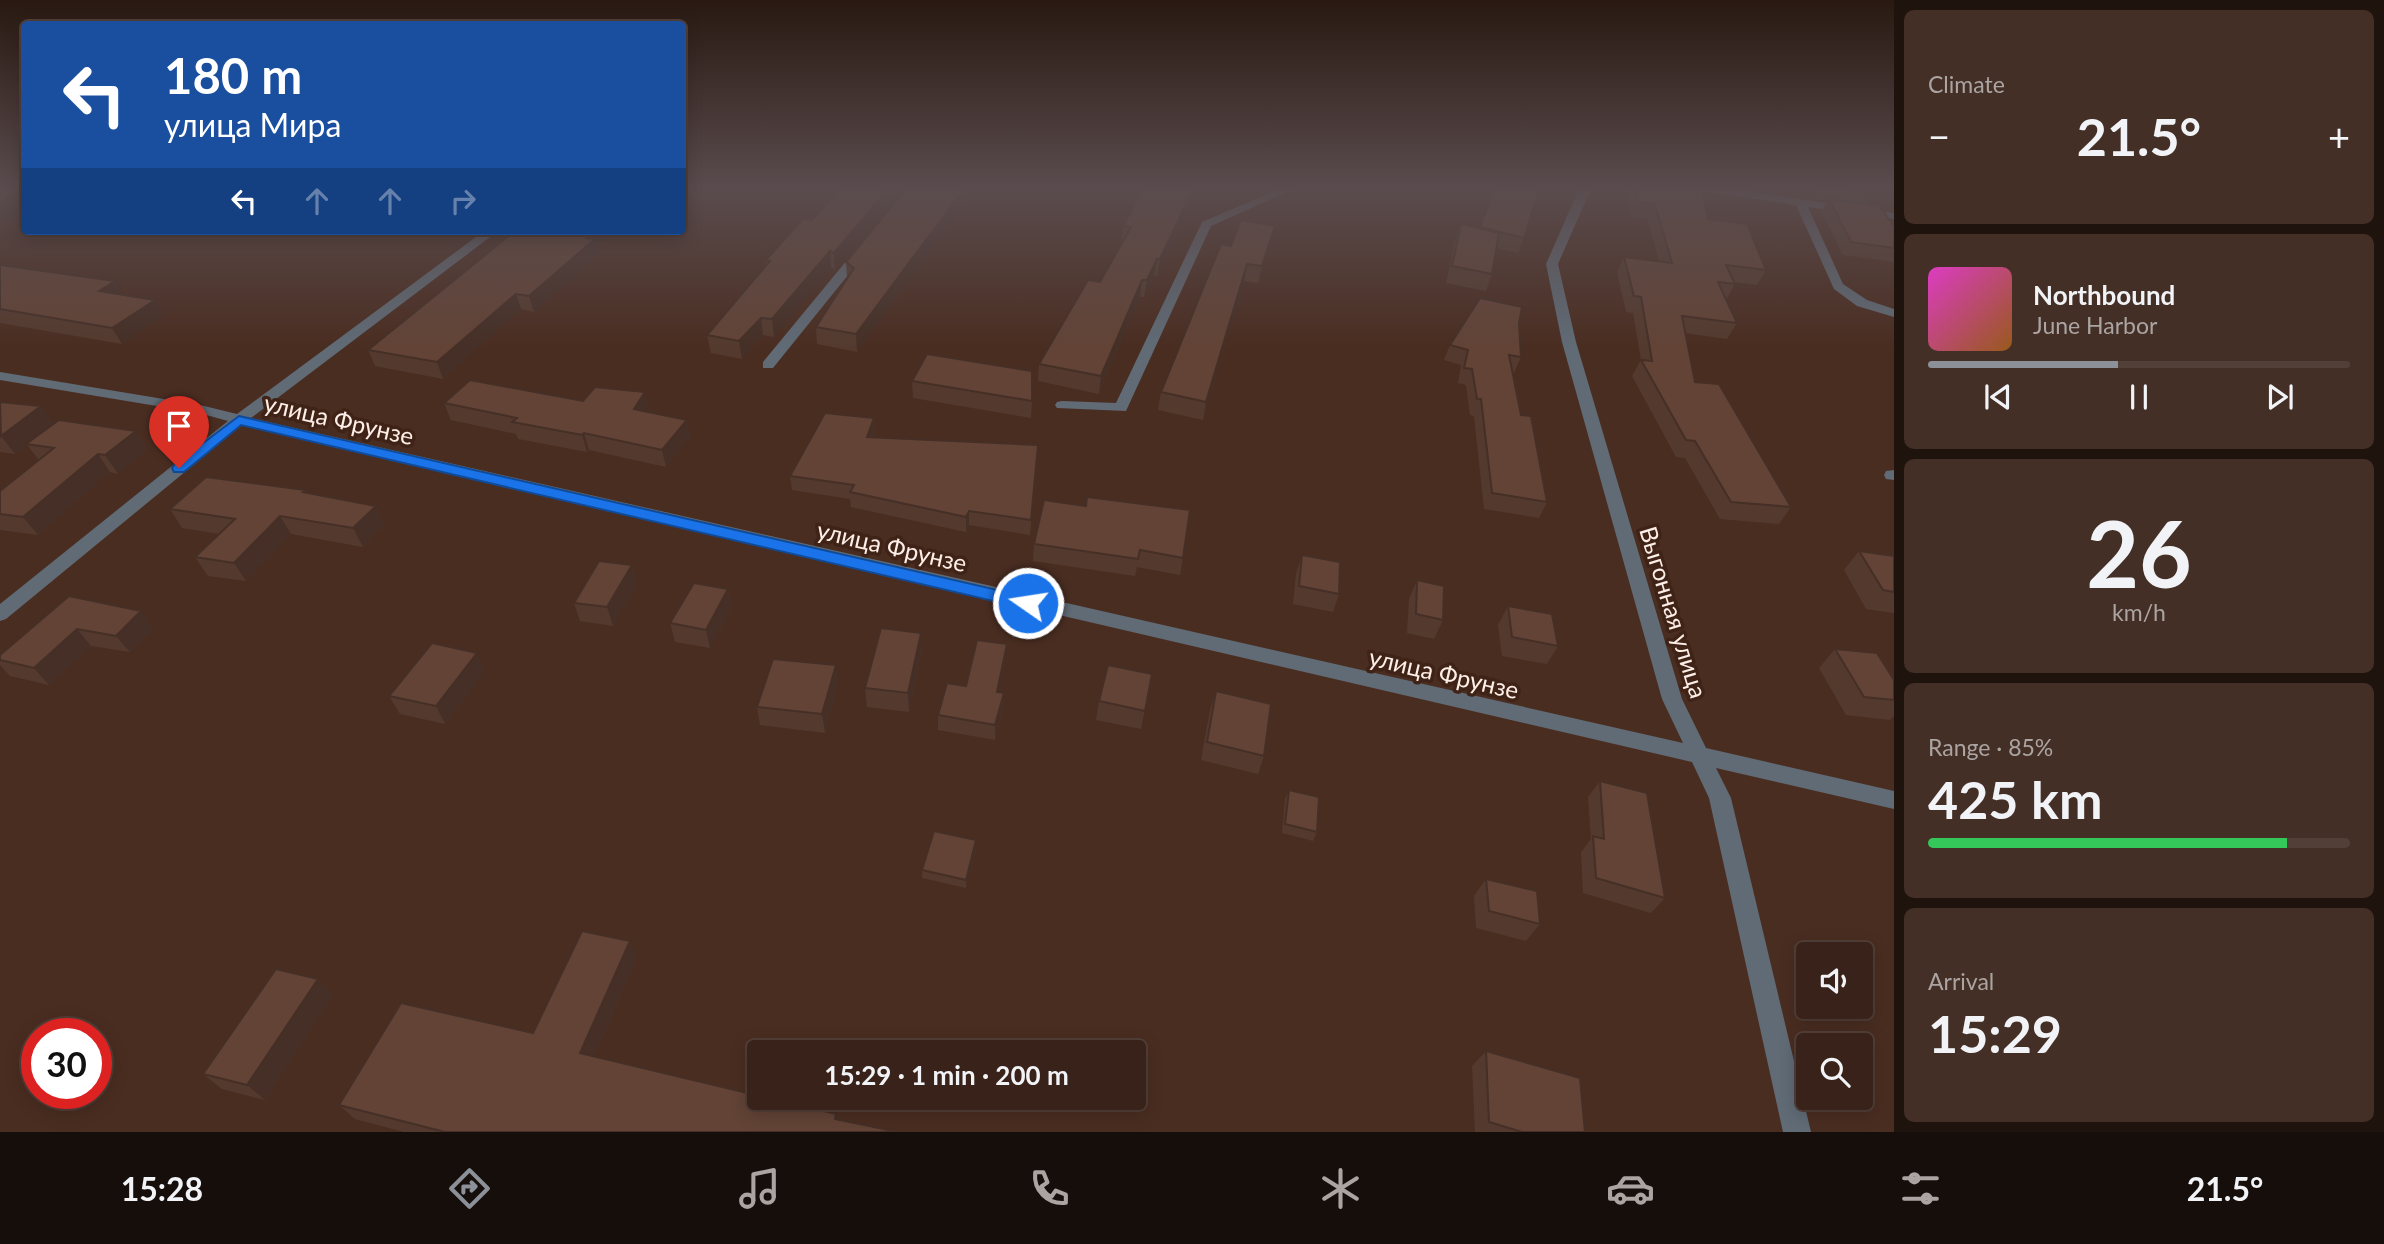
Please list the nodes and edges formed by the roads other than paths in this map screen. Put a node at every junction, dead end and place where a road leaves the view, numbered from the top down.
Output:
1 (478, 242) edge
2 (868, 242) edge
3 (1198, 242) edge
4 (1562, 242) edge
5 (1818, 242) edge
6 (1894, 313) edge
7 (768, 365) dead end
8 (0, 376) edge
9 (1062, 405) dead end
10 (239, 420) junction
11 (0, 614) edge
12 (1703, 758) junction
13 (1894, 800) edge
14 (1797, 1132) edge

1 - 10 street
2 - 7 street
3 - 9 street
4 - 12 street, Выгонная улица
5 - 6 street
8 - 10 street, улица Фрунзе
10 - 11 street
10 - 12 street, улица Фрунзе
12 - 13 street, улица Фрунзе
12 - 14 street, Выгонная улица

